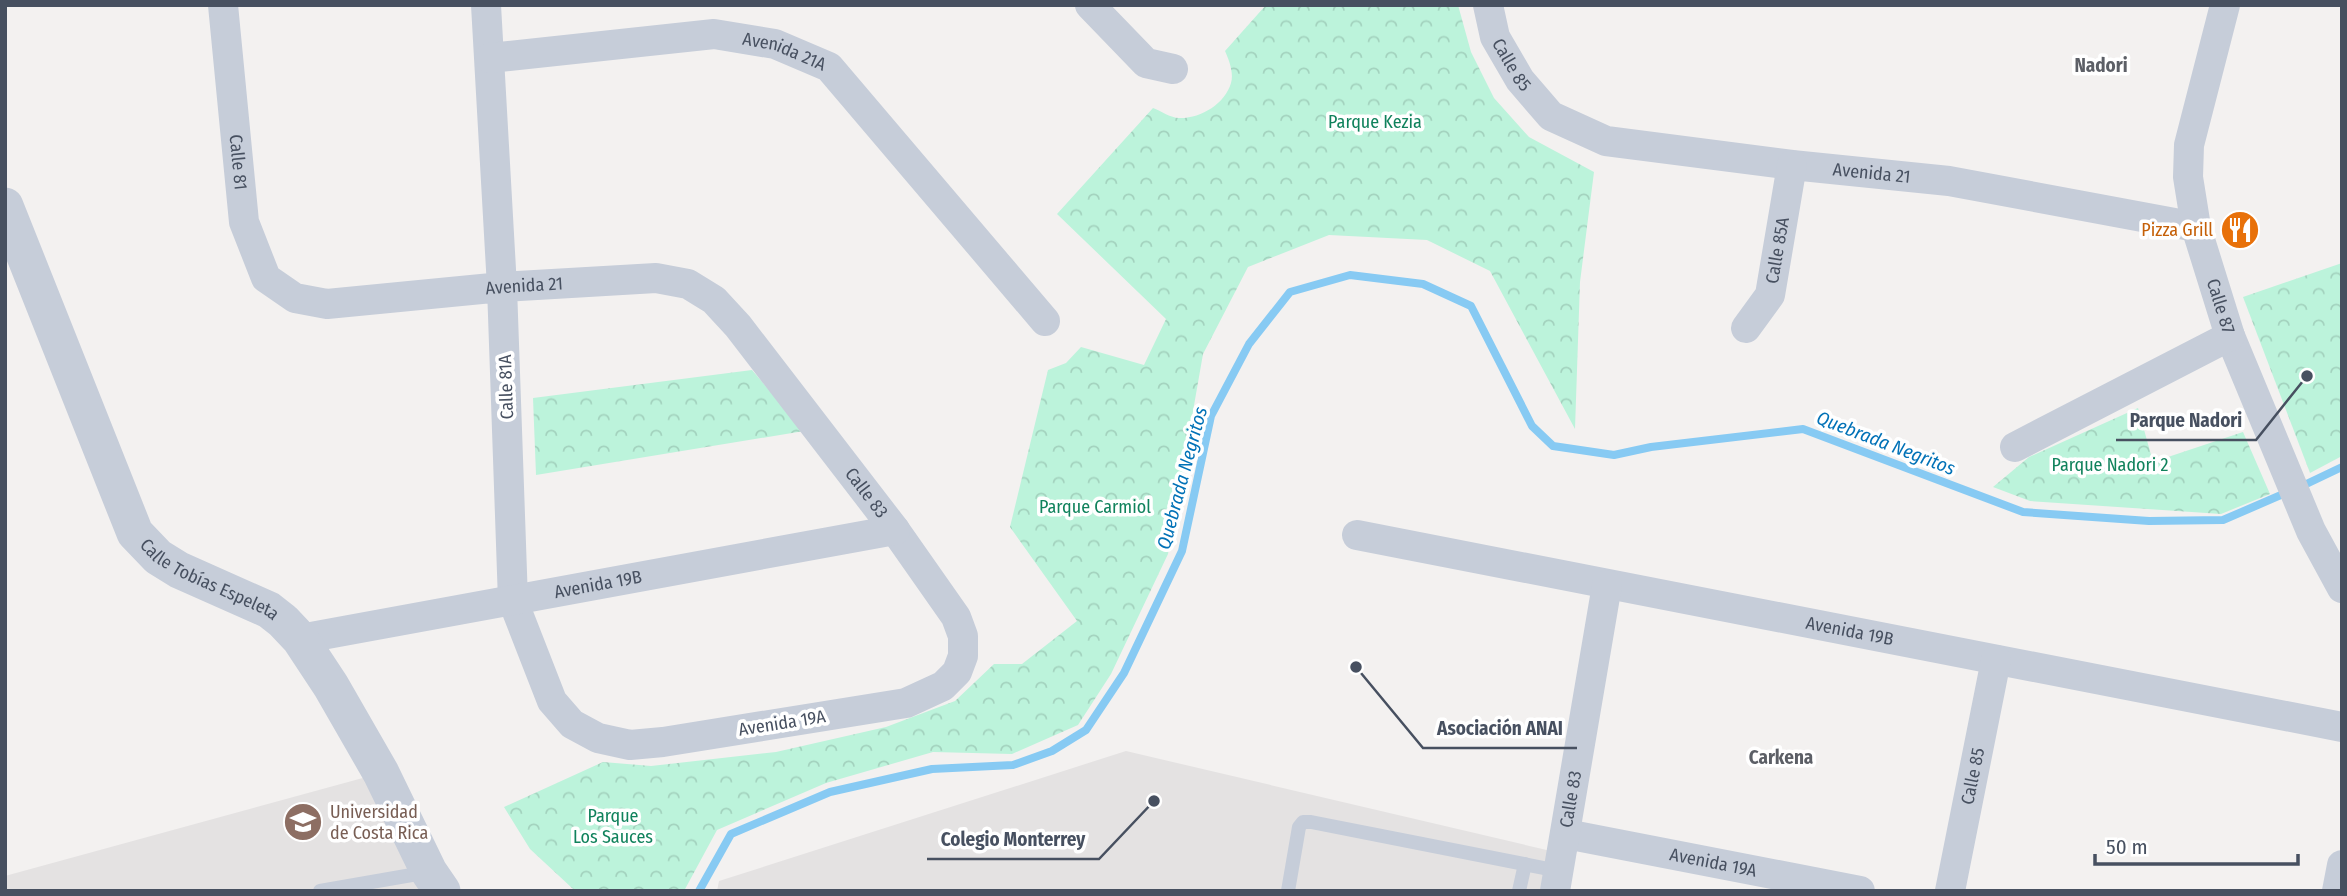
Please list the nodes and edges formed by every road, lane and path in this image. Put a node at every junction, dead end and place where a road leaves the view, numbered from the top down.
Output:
1 (223, 5) edge
2 (486, 5) edge
3 (1090, 5) edge
4 (1489, 5) edge
5 (2225, 5) edge
6 (490, 58) junction
7 (1173, 69) dead end
8 (1551, 116) joint
9 (1793, 165) junction
10 (5, 206) edge
11 (2196, 227) junction
12 (502, 287) junction
13 (295, 298) joint
14 (1045, 321) dead end
15 (738, 326) joint
16 (1746, 328) dead end
17 (2230, 336) junction
18 (2015, 447) dead end
19 (895, 530) junction
20 (1357, 535) dead end
21 (1607, 585) junction
22 (2342, 588) edge
23 (513, 601) junction
24 (300, 639) junction
25 (1996, 660) junction
26 (957, 672) joint
27 (2342, 727) edge
28 (598, 738) joint
29 (1566, 834) junction
30 (1525, 864) junction
31 (2342, 865) edge
32 (436, 881) edge
33 (1557, 881) edge
34 (320, 891) edge
35 (1288, 891) edge
36 (1519, 891) edge
37 (1860, 891) edge
38 (1950, 891) edge
39 (2337, 891) edge

1 - 13 street, Calle 81
2 - 6 street, Calle 81A
3 - 7 street
4 - 8 street, Calle 85
5 - 11 street, Calle 87
6 - 12 street, Calle 81A
6 - 14 street, Avenida 21A
8 - 9 street, Avenida 21
9 - 11 street, Avenida 21
9 - 16 street, Calle 85A
10 - 24 street, Calle Tobías Espeleta
11 - 17 street, Calle 87
12 - 13 street, Avenida 21
12 - 15 street, Avenida 21
12 - 23 street, Calle 81A
15 - 19 street, Calle 83
17 - 18 street
17 - 22 street, Calle 87
19 - 23 street, Avenida 19B
19 - 26 street, Calle 83
20 - 21 street, Avenida 19B
21 - 25 street, Avenida 19B
21 - 29 street, Calle 83
23 - 24 street, Avenida 19B
23 - 28 street, Calle 81A
24 - 32 street, Calle Tobías Espeleta
25 - 27 street, Avenida 19B
25 - 38 street, Calle 85
26 - 28 street, Avenida 19A
29 - 33 street, Calle 83
29 - 37 street, Avenida 19A
30 - 33 lane
30 - 35 lane
30 - 36 lane
31 - 39 street
32 - 34 lane

